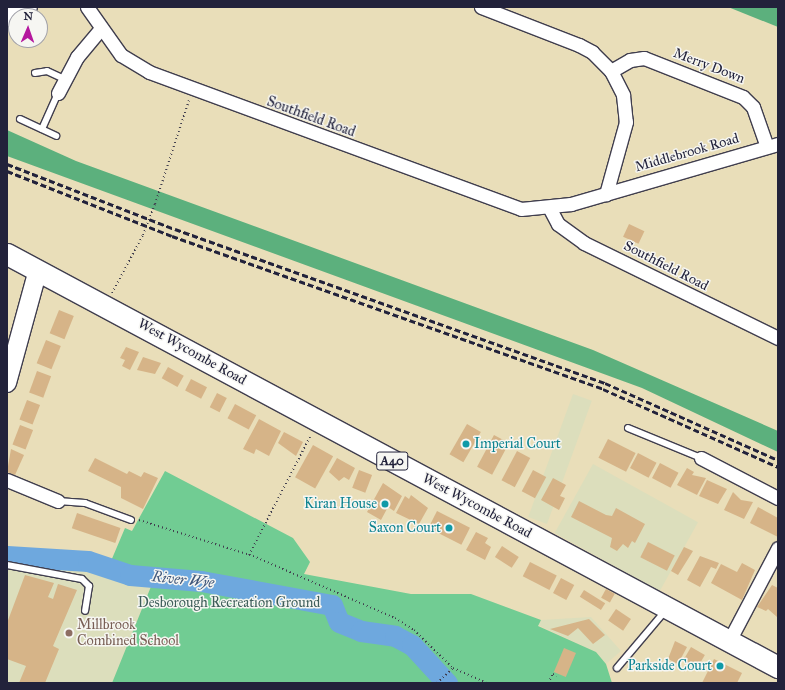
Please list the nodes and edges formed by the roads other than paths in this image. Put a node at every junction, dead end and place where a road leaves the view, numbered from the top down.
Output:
1 (28, 7) edge
2 (87, 7) edge
3 (481, 7) edge
4 (7, 16) edge
5 (100, 30) junction
6 (610, 71) junction
7 (35, 73) dead end
8 (64, 79) junction
9 (58, 93) joint
10 (20, 119) dead end
11 (42, 129) junction
12 (56, 136) dead end
13 (772, 145) edge
14 (606, 194) junction
15 (550, 209) junction
16 (7, 254) edge
17 (38, 270) junction
18 (778, 338) edge
19 (7, 383) edge
20 (628, 428) dead end
21 (701, 458) joint
22 (7, 480) edge
23 (778, 498) edge
24 (58, 501) joint
25 (131, 520) road end
26 (778, 548) edge
27 (7, 565) edge
28 (668, 607) junction
29 (85, 611) dead end
30 (729, 641) junction
31 (778, 666) edge
32 (617, 668) dead end

1 - 4 street
2 - 5 street, Southfield Road
3 - 6 street
5 - 8 street
5 - 15 street, Southfield Road
6 - 13 street, Merry Down
6 - 14 street
7 - 8 lane
8 - 9 street
9 - 11 lane
10 - 11 lane
11 - 12 lane
13 - 14 street, Middlebrook Road
14 - 15 street, Southfield Road
15 - 18 street, Southfield Road
16 - 17 main road, West Wycombe Road / A40
17 - 19 street
17 - 28 main road, West Wycombe Road / A40
20 - 21 lane
21 - 23 street
22 - 24 street
24 - 25 lane
26 - 30 street
27 - 29 lane
28 - 30 main road, West Wycombe Road / A40
28 - 32 lane
30 - 31 main road, West Wycombe Road / A40

